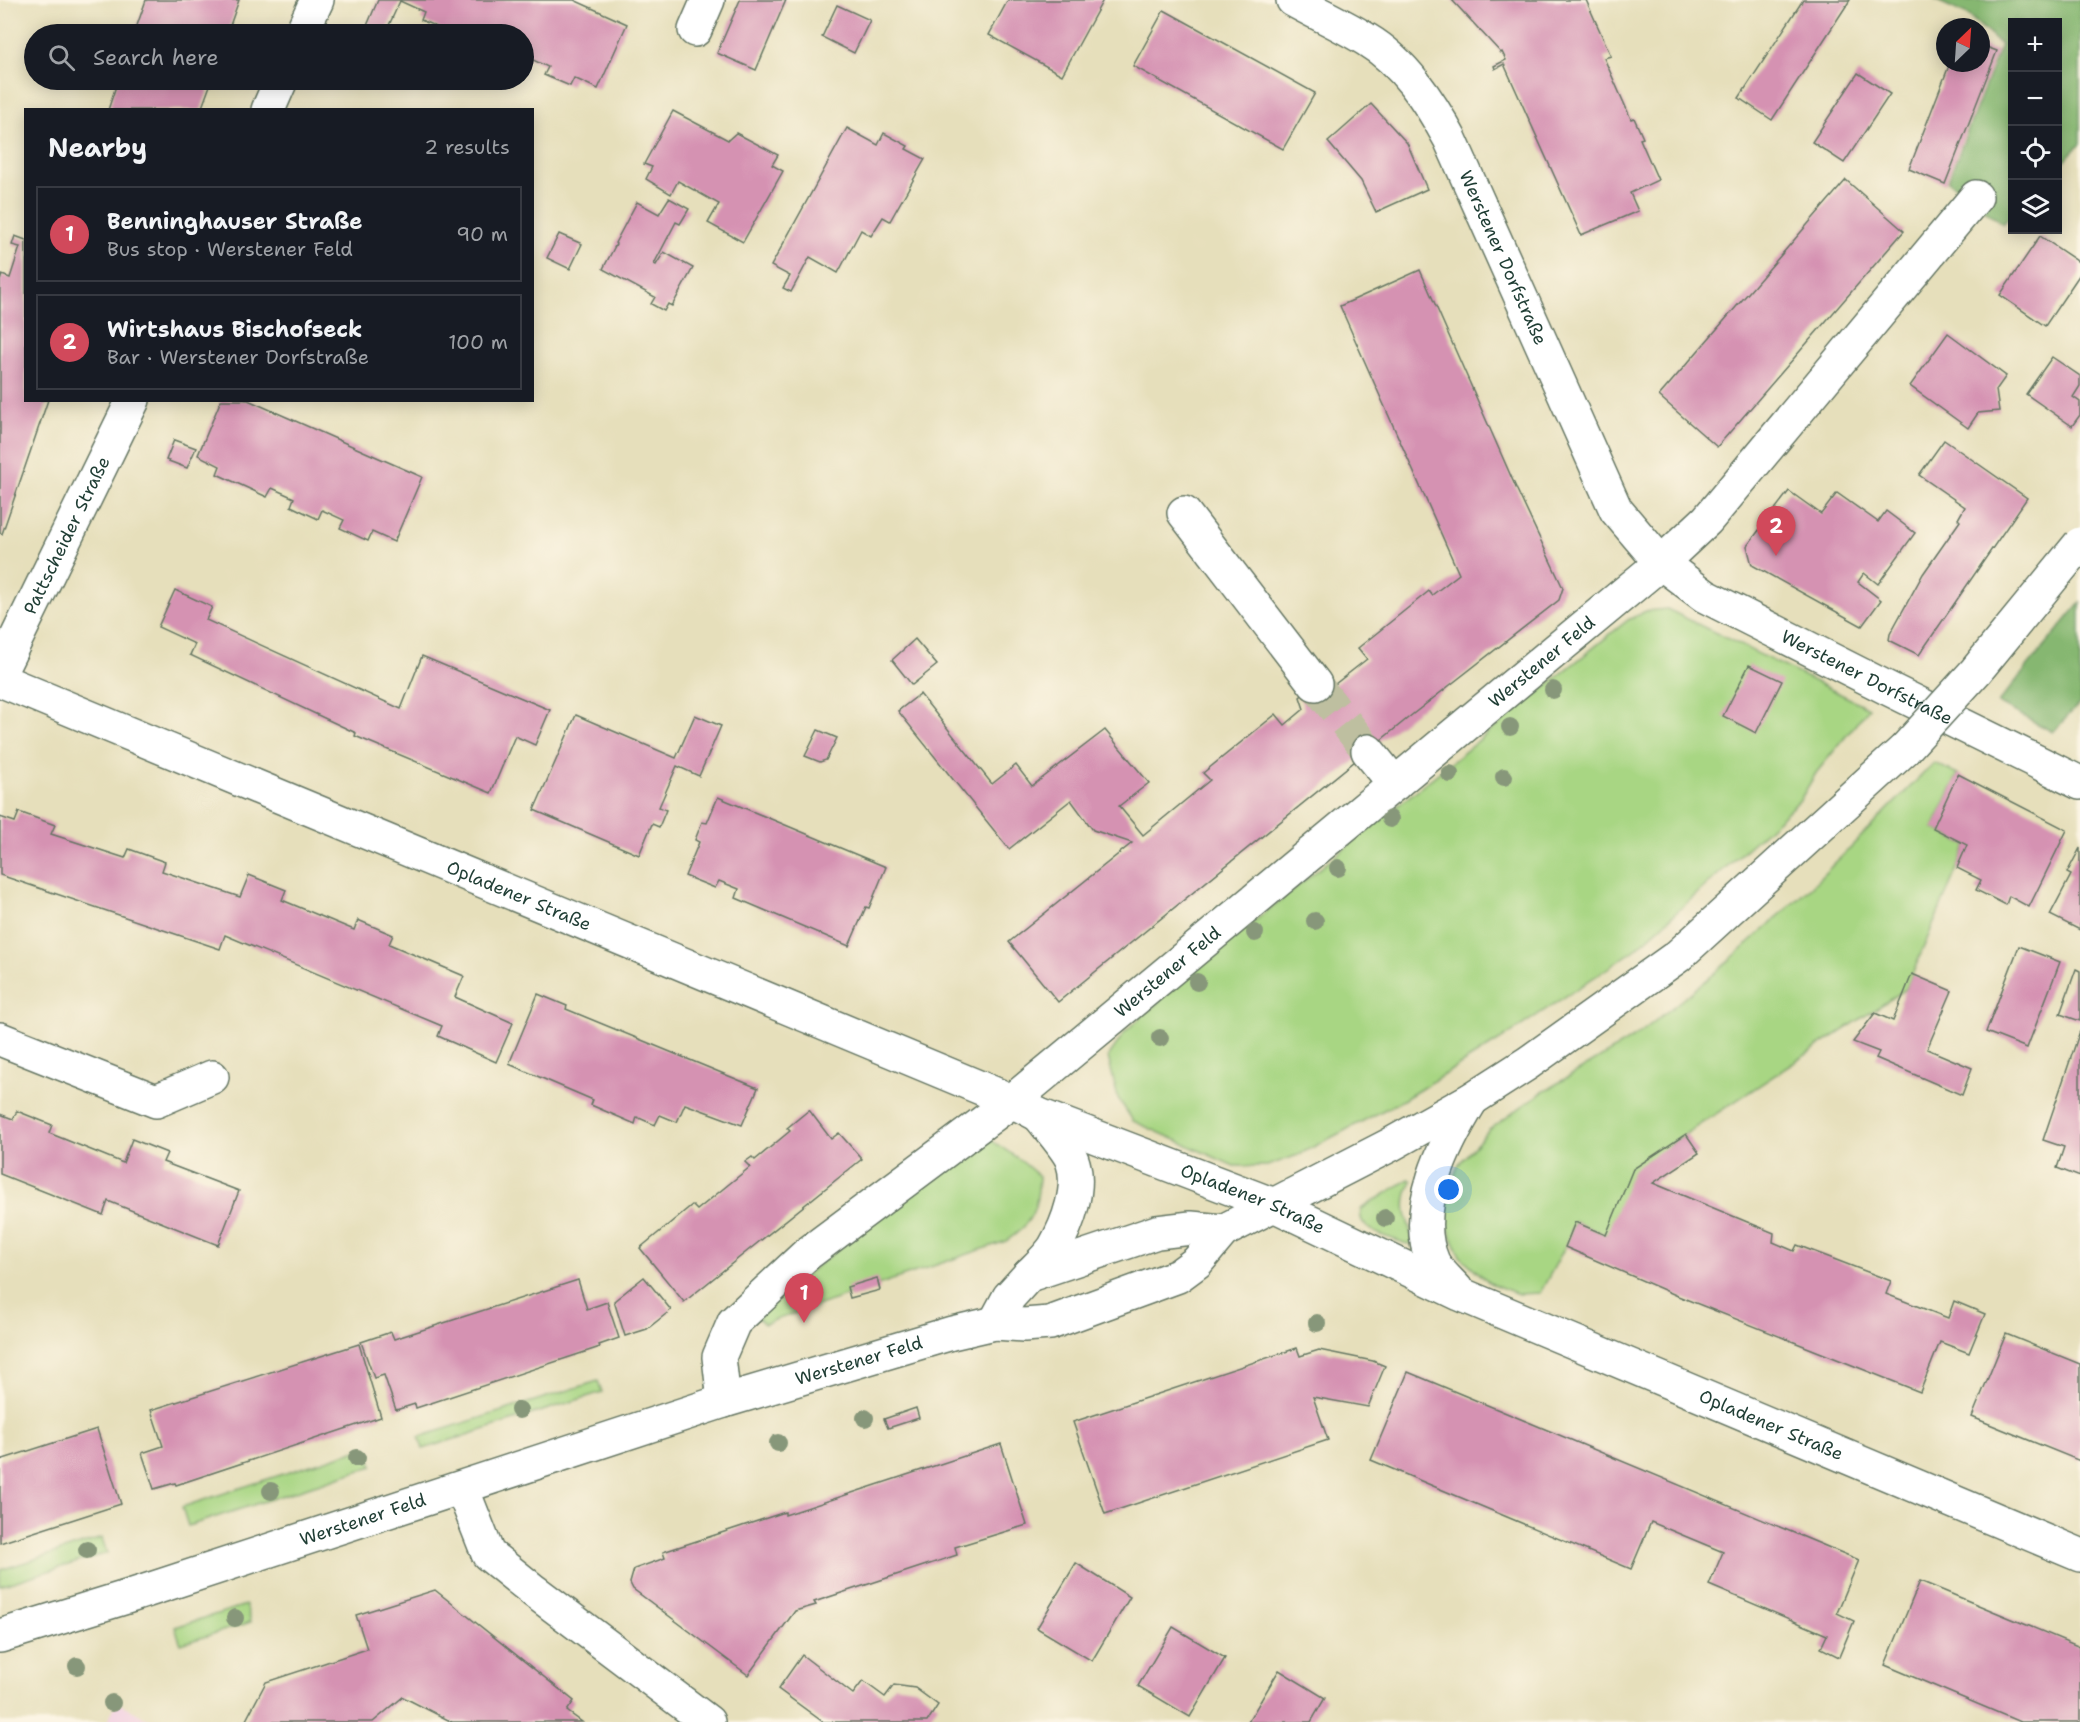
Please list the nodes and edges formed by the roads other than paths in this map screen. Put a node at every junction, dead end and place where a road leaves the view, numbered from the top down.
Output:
1 (317, 0) edge
2 (708, 0) edge
3 (1293, 0) edge
4 (306, 24) edge
5 (695, 30) dead end
6 (277, 90) edge
7 (269, 108) edge
8 (1976, 197) dead end
9 (132, 402) edge
10 (1184, 513) dead end
11 (2080, 544) edge
12 (1661, 563) junction
13 (0, 672) edge
14 (0, 680) edge
15 (1315, 684) tunnel mouth
16 (1368, 751) tunnel mouth
17 (2080, 783) edge
18 (1395, 784) junction
19 (0, 1039) edge
20 (212, 1077) dead end
21 (1472, 1099) junction
22 (1025, 1108) junction
23 (1274, 1205) junction
24 (1223, 1231) junction
25 (1029, 1275) junction
26 (1460, 1294) junction
27 (995, 1323) junction
28 (724, 1401) junction
29 (462, 1488) junction
30 (2080, 1555) edge
31 (0, 1636) edge
32 (708, 1722) edge

1 - 4 street
2 - 5 street
3 - 12 street, Werstener Dorfstraße
6 - 7 street
8 - 12 street
9 - 13 street, Pattscheider Straße
10 - 15 street
11 - 21 street, Werstener Feld, bridge
12 - 17 street, Werstener Dorfstraße
12 - 18 street, Werstener Feld
14 - 22 street, Opladener Straße
16 - 18 street
18 - 22 street, Werstener Feld
19 - 20 street
21 - 23 street, Werstener Feld
21 - 26 street, Opladener Straße
22 - 23 street, Opladener Straße
22 - 25 street
22 - 28 street, Werstener Feld
23 - 24 street, Werstener Feld
23 - 26 street, Opladener Straße
24 - 25 street
24 - 27 street, Werstener Feld
25 - 27 street
26 - 30 street, Opladener Straße
27 - 28 street, Werstener Feld
28 - 29 street, Werstener Feld
29 - 31 street, Werstener Feld
29 - 32 street

